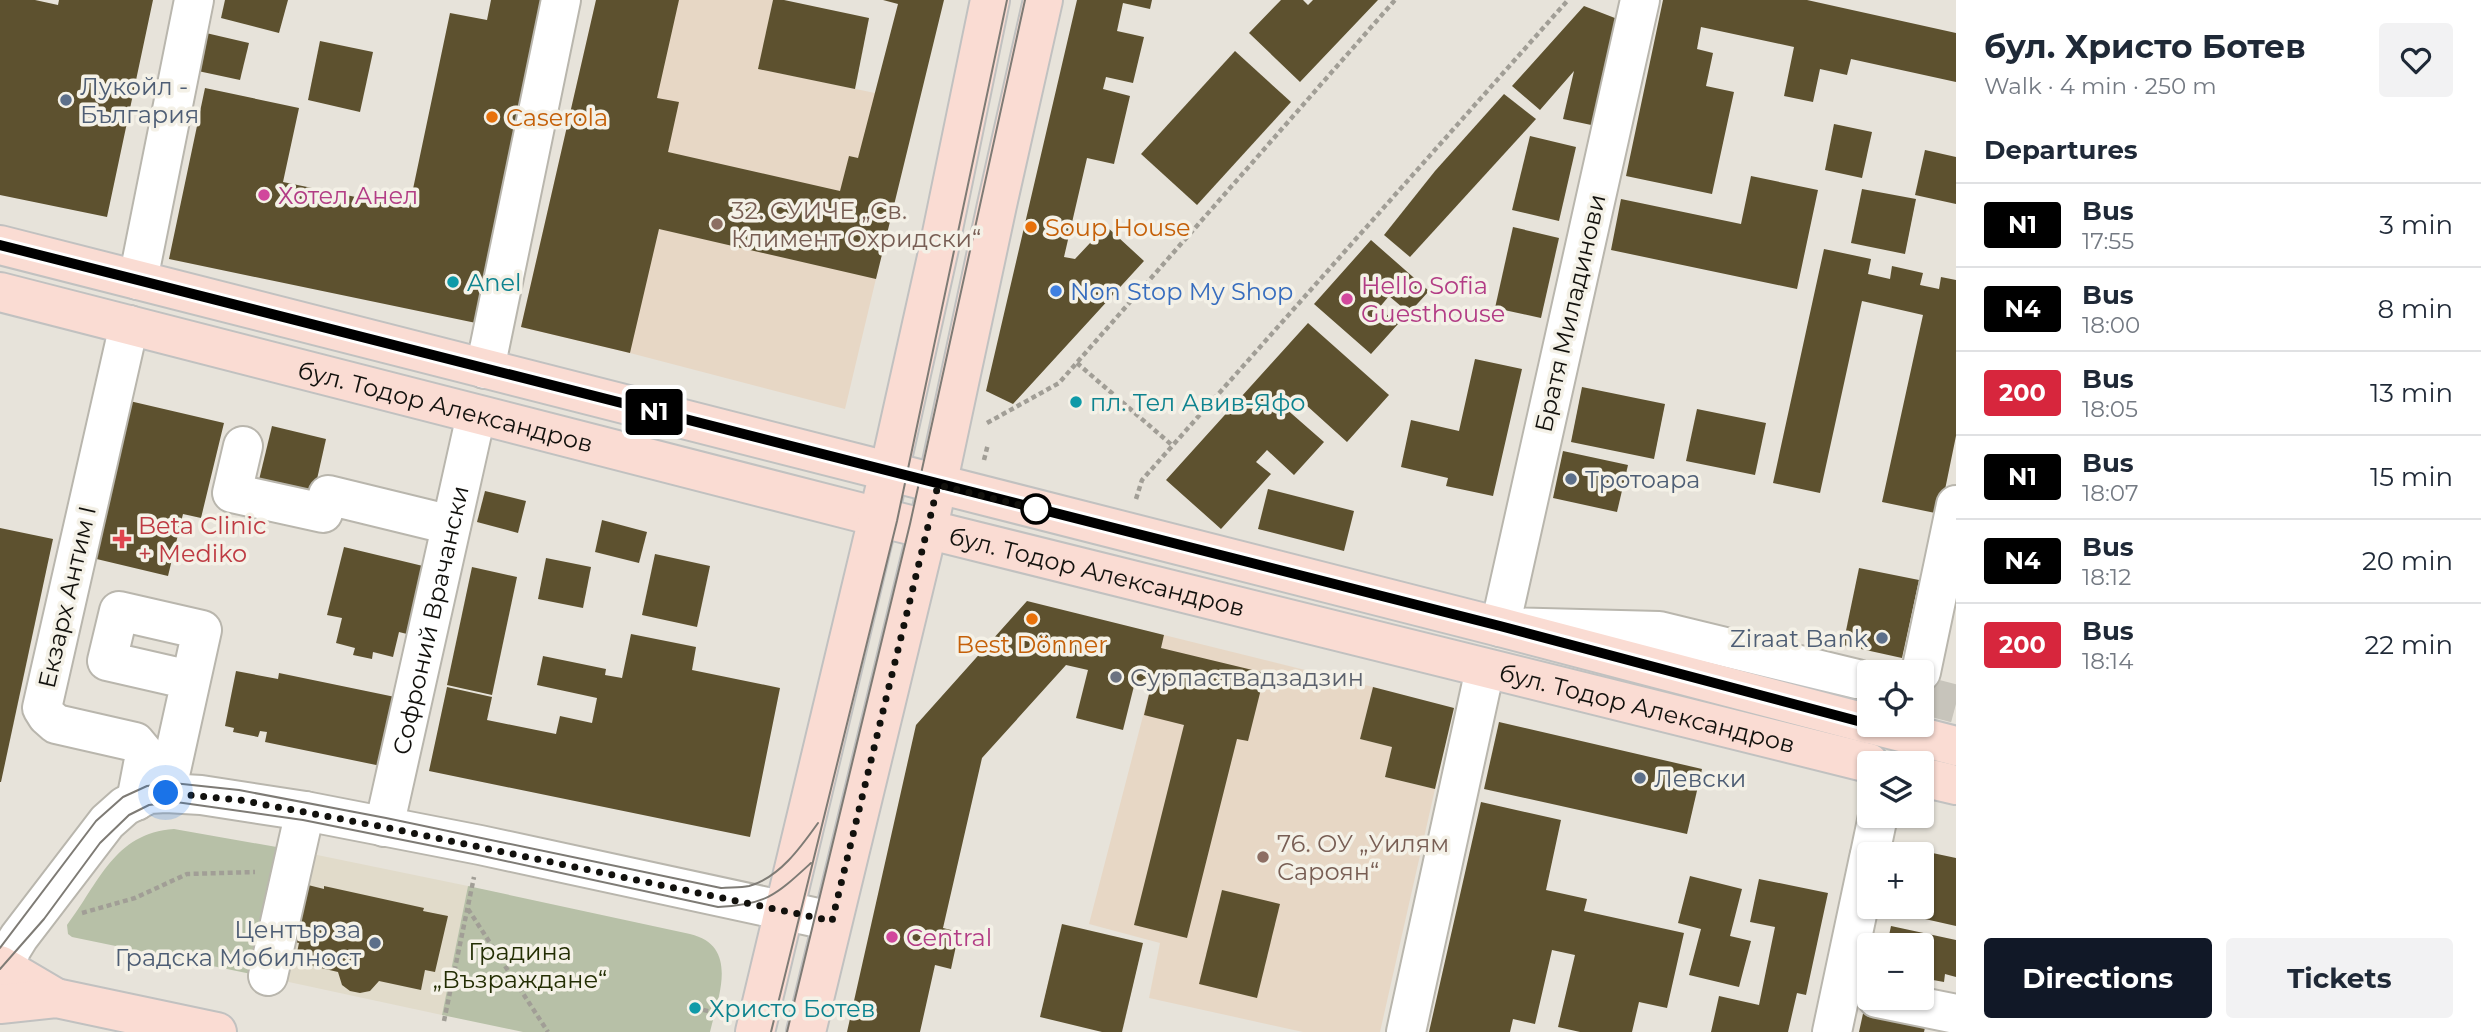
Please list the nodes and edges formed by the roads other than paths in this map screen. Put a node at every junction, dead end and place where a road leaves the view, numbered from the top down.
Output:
1 (194, 0) edge
2 (561, 0) edge
3 (990, 0) edge
4 (1043, 0) edge
5 (1640, 0) edge
6 (0, 245) edge
7 (138, 280) junction
8 (0, 292) edge
9 (129, 325) junction
10 (485, 369) junction
11 (476, 415) junction
12 (243, 446) dead end
13 (889, 472) junction
14 (938, 485) junction
15 (1955, 513) edge
16 (878, 517) junction
17 (451, 525) junction
18 (928, 528) junction
19 (1500, 626) junction
20 (1923, 660) edge
21 (1485, 668) junction
22 (1857, 679) dead end
23 (190, 680) dead end
24 (1857, 721) edge
25 (1931, 737) edge
26 (1956, 746) edge
27 (1857, 761) edge
28 (1934, 780) edge
29 (1956, 785) edge
30 (151, 797) junction
31 (304, 811) junction
32 (384, 827) junction
33 (785, 911) junction
34 (832, 921) junction
35 (268, 976) dead end
36 (2, 979) edge
37 (1857, 1000) edge
38 (1934, 1009) edge
39 (1956, 1014) edge
40 (740, 1023) edge
41 (217, 1032) edge
42 (806, 1032) edge
43 (1406, 1032) edge
44 (1832, 1032) edge

1 - 7 street
2 - 10 street
3 - 13 main road
4 - 14 main road
5 - 19 street, Братя Миладинови
6 - 7 main road, бул. Тодор Александров
7 - 10 main road, бул. Тодор Александров
8 - 9 main road, бул. Тодор Александров
9 - 11 main road, бул. Тодор Александров
9 - 30 street, Екзарх Антим I
10 - 13 main road, бул. Тодор Александров
11 - 16 main road, бул. Тодор Александров
11 - 17 street, Софроний Врачански
12 - 17 street
13 - 14 main road, бул. Тодор Александров
13 - 16 main road
14 - 18 main road
14 - 19 main road, бул. Тодор Александров
15 - 20 street
16 - 18 main road, бул. Тодор Александров
16 - 33 main road
17 - 32 street, Софроний Врачански
18 - 21 main road, бул. Тодор Александров
18 - 34 main road
19 - 22 street
19 - 24 main road, бул. Тодор Александров
21 - 27 main road, бул. Тодор Александров
21 - 43 street
23 - 30 street
25 - 26 main road, бул. Тодор Александров
28 - 29 main road
30 - 31 street
30 - 36 street
31 - 32 street
31 - 35 street
32 - 33 street
33 - 34 street
33 - 40 main road
34 - 42 main road
36 - 41 main road
37 - 44 street
38 - 39 street

